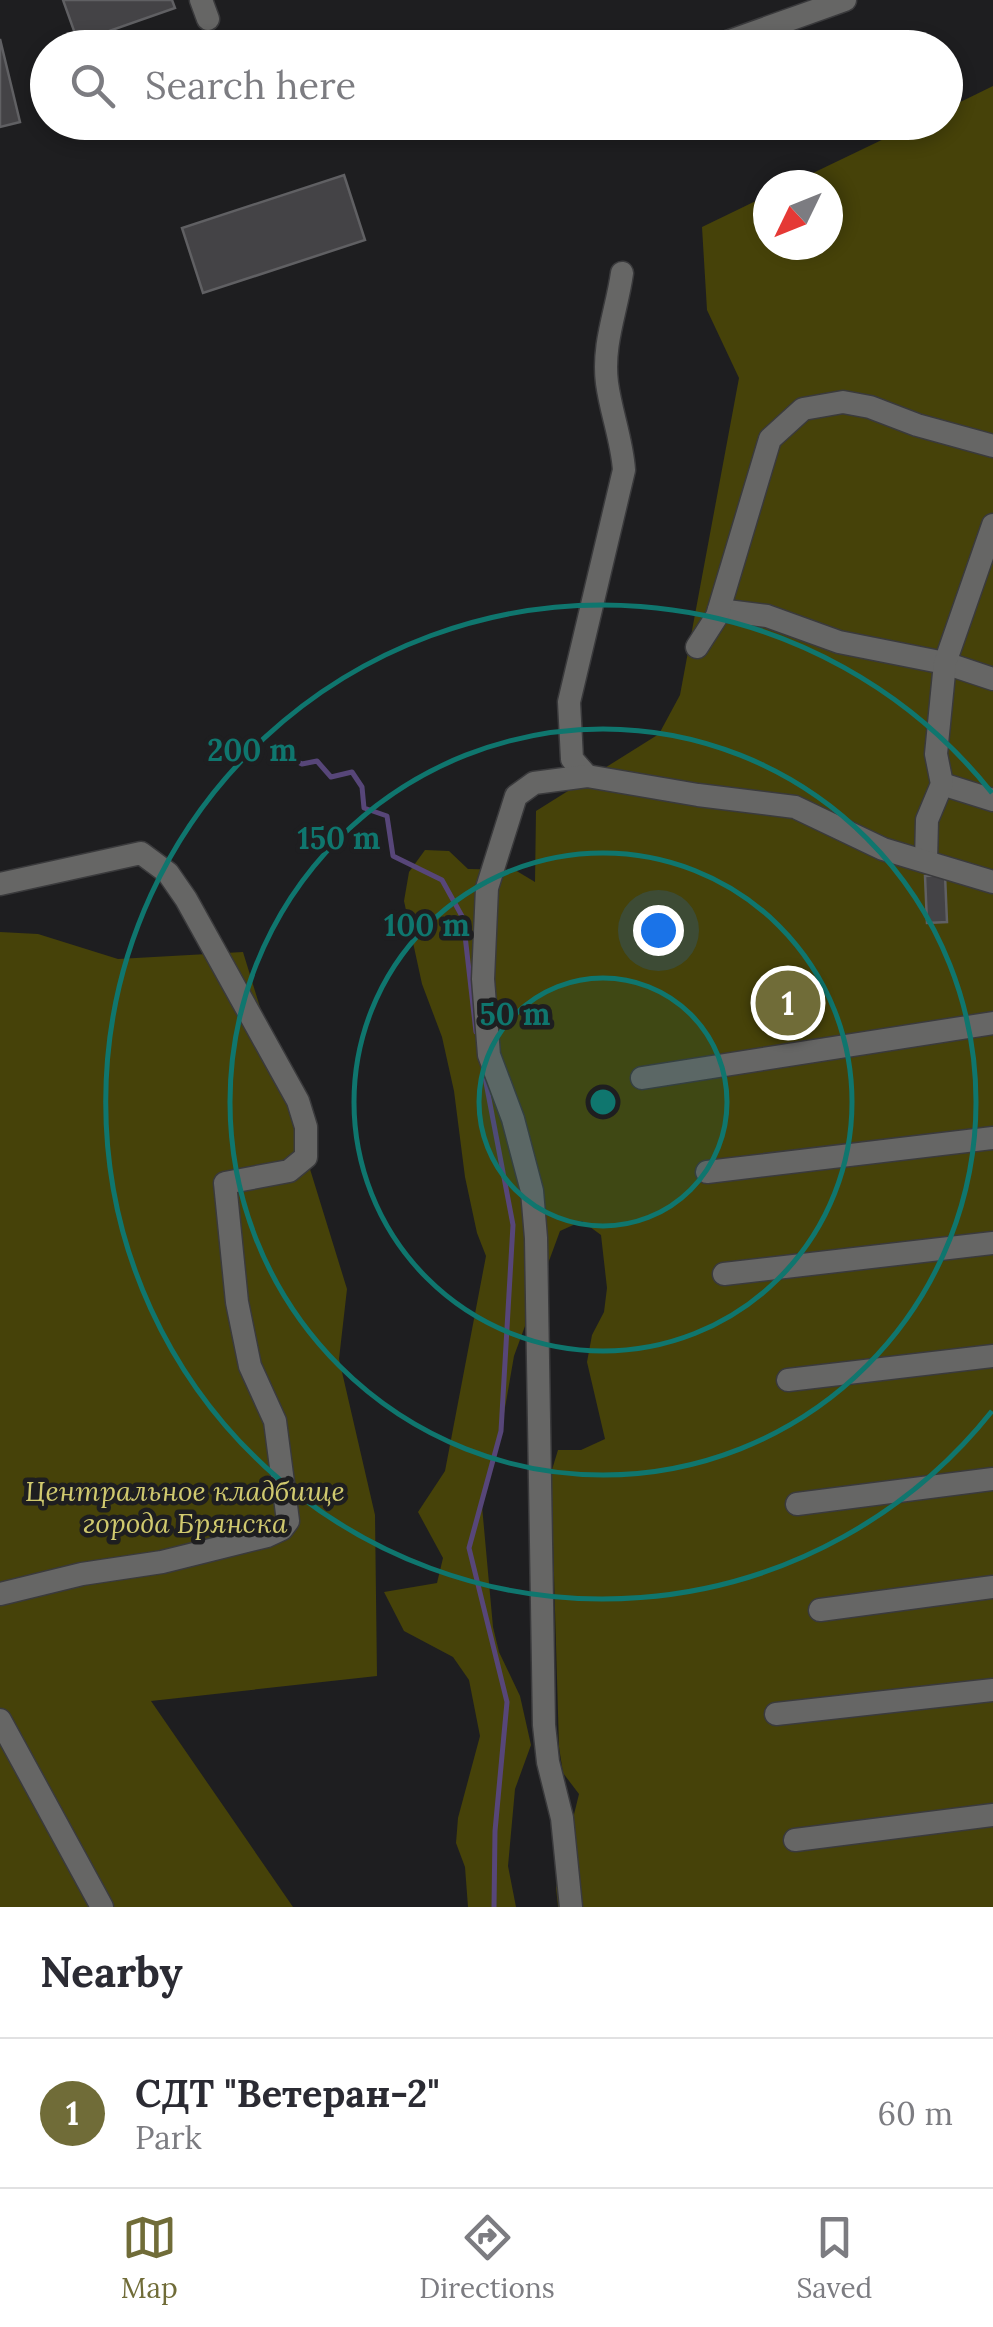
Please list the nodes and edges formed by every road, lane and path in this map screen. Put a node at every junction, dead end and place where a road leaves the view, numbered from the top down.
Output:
1 (844, 0) edge
2 (760, 30) edge
3 (622, 272) dead end
4 (993, 446) edge
5 (993, 525) edge
6 (719, 610) junction
7 (697, 647) dead end
8 (945, 663) junction
9 (993, 679) edge
10 (587, 776) junction
11 (942, 784) junction
12 (993, 800) edge
13 (926, 861) junction
14 (993, 882) edge
15 (0, 884) edge
16 (993, 1022) edge
17 (642, 1078) dead end
18 (993, 1138) edge
19 (707, 1172) dead end
20 (993, 1244) edge
21 (724, 1274) dead end
22 (993, 1356) edge
23 (788, 1380) dead end
24 (993, 1479) edge
25 (797, 1504) dead end
26 (993, 1587) edge
27 (0, 1594) edge
28 (820, 1610) dead end
29 (993, 1690) edge
30 (776, 1714) dead end
31 (0, 1720) edge
32 (993, 1814) edge
33 (795, 1840) dead end
34 (100, 1907) edge
35 (571, 1907) edge

1 - 2 lane
3 - 10 lane
4 - 6 lane
5 - 8 lane
6 - 7 lane
6 - 8 lane
8 - 9 lane
8 - 11 lane
10 - 13 lane
10 - 35 lane
11 - 12 lane
11 - 13 lane
13 - 14 lane
15 - 27 lane
16 - 17 lane
18 - 19 lane
20 - 21 lane
22 - 23 lane
24 - 25 lane
26 - 28 lane
29 - 30 lane
31 - 34 lane
32 - 33 lane

